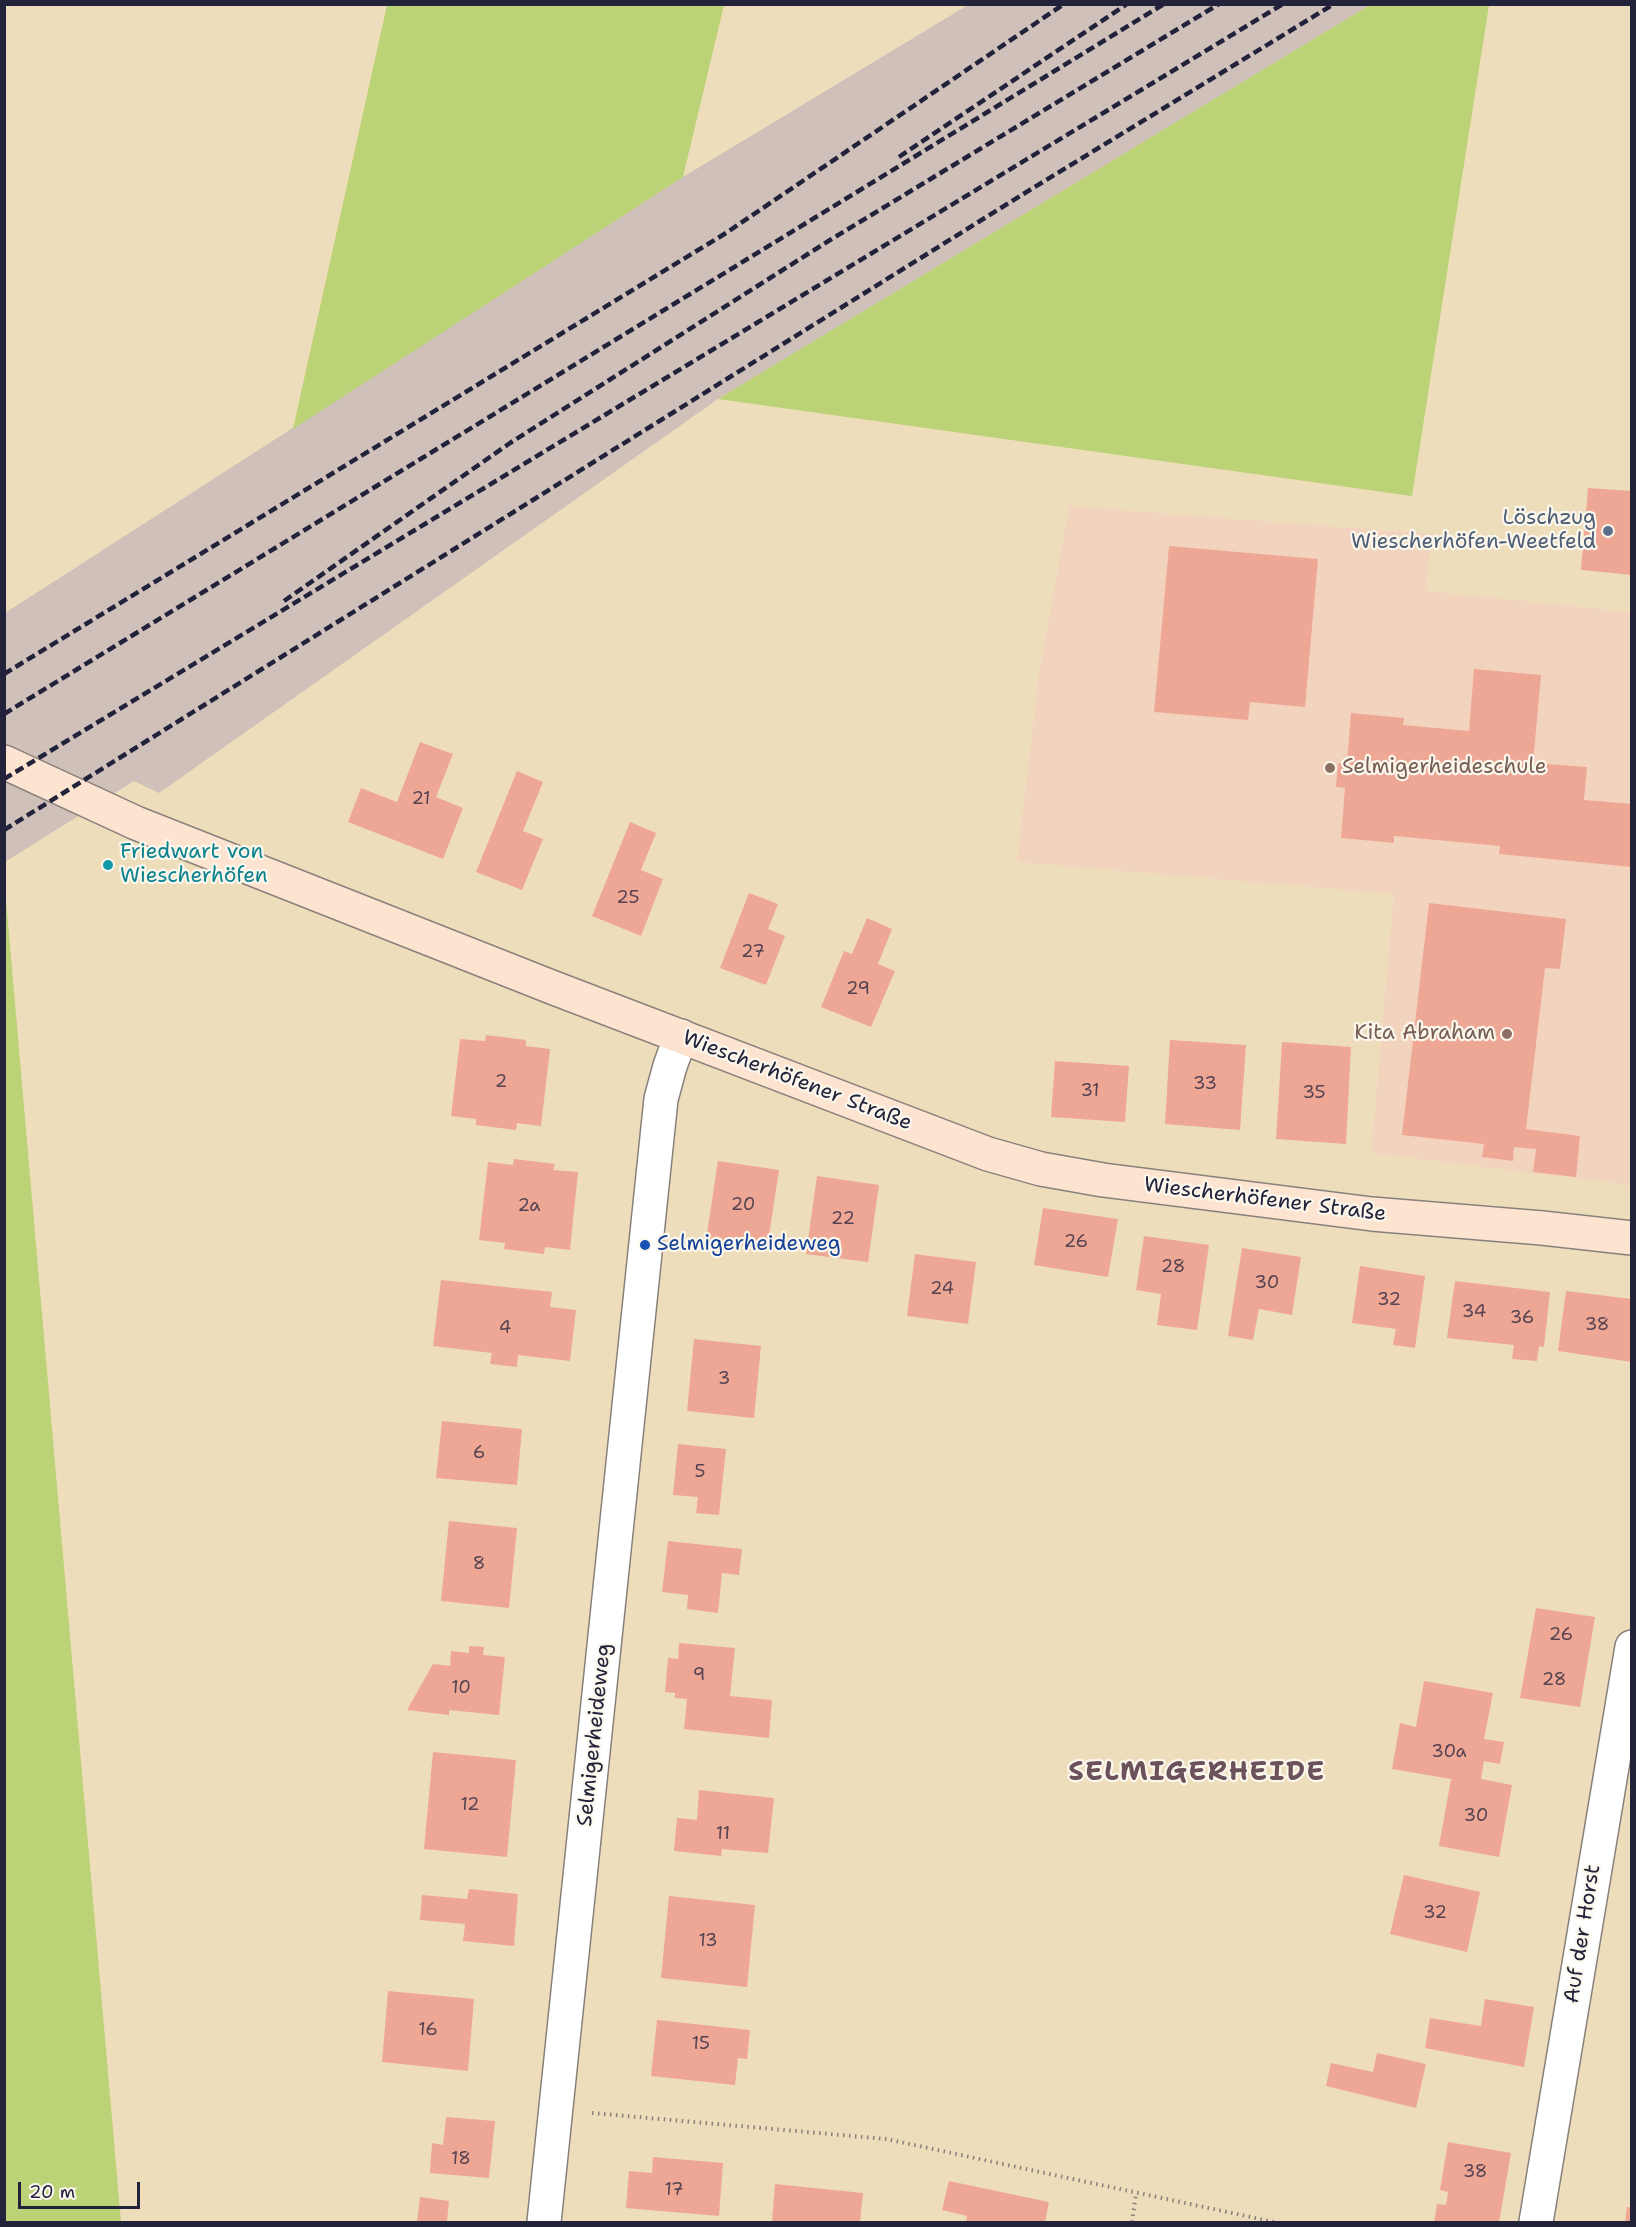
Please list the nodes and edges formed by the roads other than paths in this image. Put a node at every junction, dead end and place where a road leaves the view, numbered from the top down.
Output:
1 (4, 762) edge
2 (681, 1036) junction
3 (1632, 1238) edge
4 (1632, 1647) edge
5 (1622, 1755) edge
6 (544, 2223) edge
7 (1536, 2223) edge

1 - 2 street, Wiescherhöfener Straße
2 - 3 street, Wiescherhöfener Straße
2 - 6 street, Selmigerheideweg
4 - 5 street, Auf der Horst
5 - 7 street, Auf der Horst

